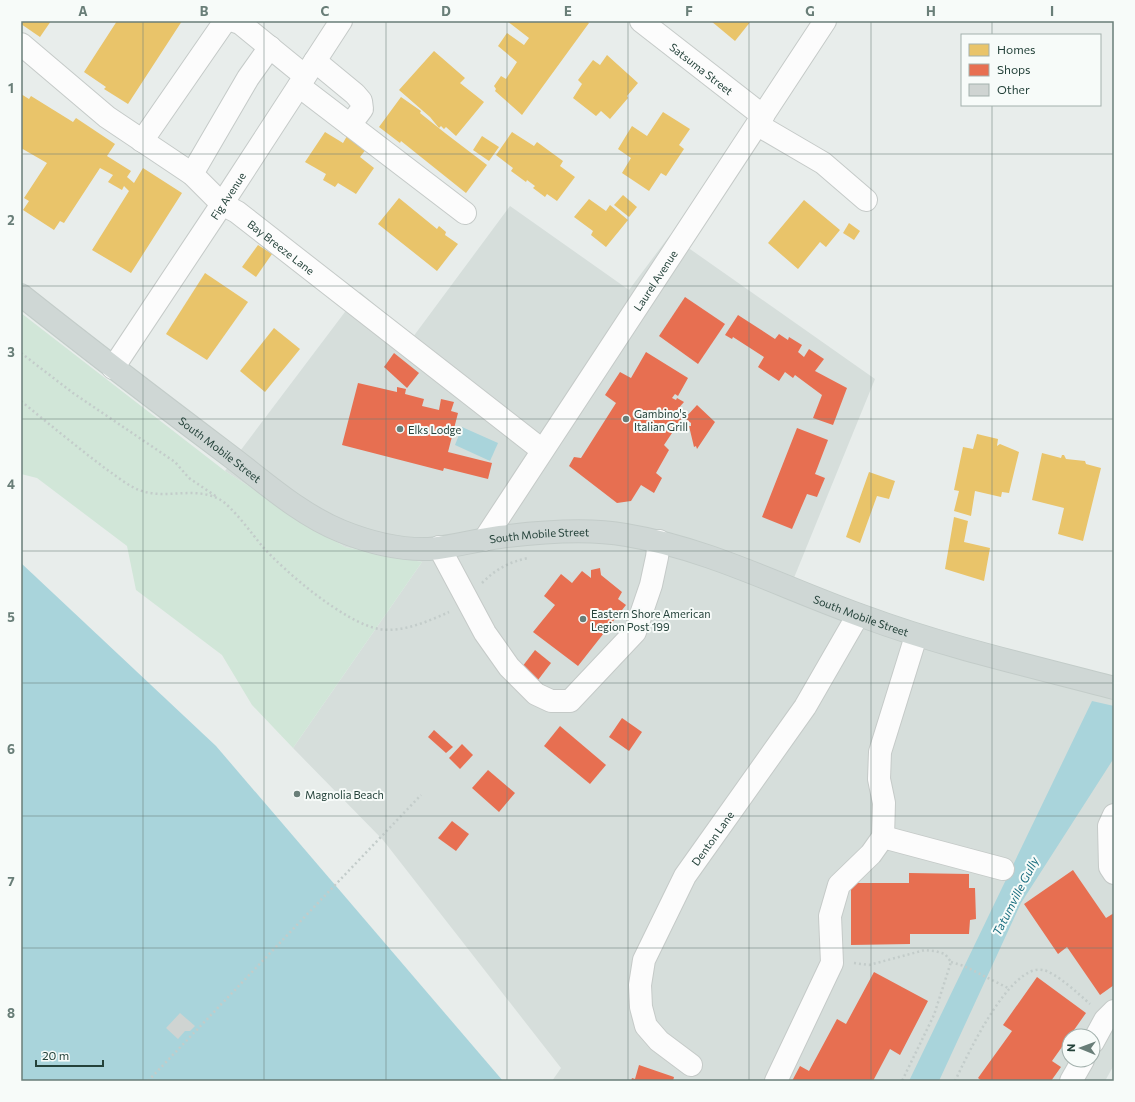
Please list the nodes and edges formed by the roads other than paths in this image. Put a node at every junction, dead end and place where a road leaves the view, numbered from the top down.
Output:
1 (225, 21) edge
2 (234, 21) edge
3 (341, 21) edge
4 (641, 21) edge
5 (825, 21) edge
6 (21, 44) edge
7 (270, 47) junction
8 (307, 75) junction
9 (760, 121) junction
10 (350, 125) junction
11 (142, 140) junction
12 (192, 174) junction
13 (866, 200) dead end
14 (222, 204) junction
15 (464, 213) dead end
16 (21, 295) edge
17 (113, 368) junction
18 (542, 450) junction
19 (484, 540) junction
20 (659, 541) junction
21 (439, 547) junction
22 (858, 615) junction
23 (916, 636) junction
24 (1114, 688) edge
25 (1114, 815) edge
26 (883, 837) junction
27 (1003, 869) dead end
28 (1114, 873) edge
29 (1110, 1015) edge
30 (1101, 1029) edge
31 (691, 1065) dead end
32 (1078, 1068) edge
33 (776, 1081) edge
34 (1071, 1081) edge

1 - 11 street
2 - 7 street
3 - 8 street, Fig Avenue
4 - 9 street, Satsuma Street
5 - 9 street, Laurel Avenue
6 - 11 street, Bay Breeze Lane
7 - 8 street
7 - 12 street
8 - 10 street
8 - 10 street
8 - 14 street, Fig Avenue
9 - 13 street, Satsuma Street
9 - 18 street, Laurel Avenue
10 - 15 street
11 - 12 street, Bay Breeze Lane
12 - 14 street, Bay Breeze Lane
14 - 17 street, Fig Avenue
14 - 18 street, Bay Breeze Lane
16 - 17 main road, South Mobile Street
17 - 21 main road, South Mobile Street
18 - 19 street, Laurel Avenue
19 - 20 main road, South Mobile Street
19 - 21 main road, South Mobile Street
20 - 21 street
20 - 22 main road, South Mobile Street
22 - 23 main road, South Mobile Street
22 - 31 street, Denton Lane
23 - 24 main road, South Mobile Street
23 - 26 street
25 - 28 street
26 - 27 street
26 - 33 street
29 - 30 street
32 - 34 street

